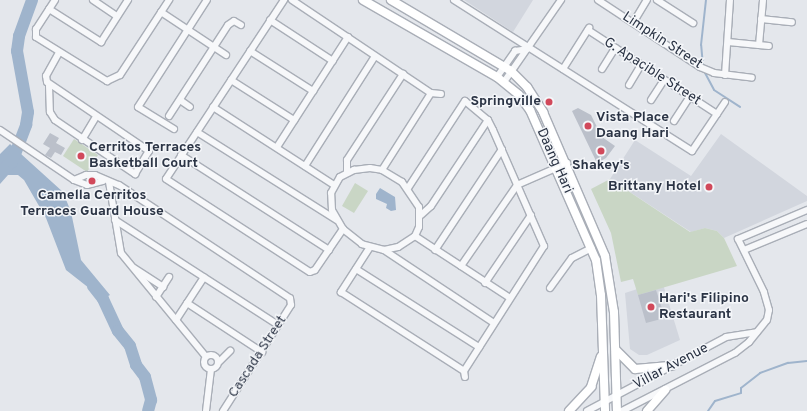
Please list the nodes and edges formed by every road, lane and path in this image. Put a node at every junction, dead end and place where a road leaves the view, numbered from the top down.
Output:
1 (55, 0) edge
2 (93, 0) edge
3 (128, 0) edge
4 (169, 0) edge
5 (207, 0) edge
6 (284, 0) edge
7 (292, 0) edge
8 (363, 0) edge
9 (391, 0) edge
10 (454, 0) edge
11 (562, 0) edge
12 (598, 0) edge
13 (647, 0) edge
14 (657, 0) edge
15 (730, 0) edge
16 (763, 0) edge
17 (50, 9) junction
18 (161, 12) junction
19 (118, 16) junction
20 (761, 19) junction
21 (270, 20) junction
22 (792, 22) dead end
23 (633, 23) junction
24 (693, 23) dead end
25 (241, 25) dead end
26 (187, 29) junction
27 (348, 37) junction
28 (728, 42) junction
29 (759, 45) junction
30 (214, 46) junction
31 (769, 46) dead end
32 (615, 48) junction
33 (527, 49) junction
34 (250, 51) junction
35 (59, 53) junction
36 (226, 54) dead end
37 (375, 56) junction
38 (333, 61) junction
39 (641, 65) junction
40 (508, 69) junction
41 (563, 69) junction
42 (602, 69) dead end
43 (403, 74) junction
44 (725, 75) junction
45 (752, 78) dead end
46 (501, 79) junction
47 (231, 80) junction
48 (664, 80) junction
49 (629, 84) dead end
50 (49, 86) junction
51 (313, 91) junction
52 (431, 93) junction
53 (441, 94) dead end
54 (690, 96) junction
55 (180, 100) junction
56 (651, 100) dead end
57 (725, 102) dead end
58 (190, 107) dead end
59 (213, 107) junction
60 (717, 114) junction
61 (96, 116) junction
62 (169, 116) dead end
63 (294, 120) junction
64 (488, 120) junction
65 (674, 121) dead end
66 (0, 130) edge
67 (174, 130) dead end
68 (197, 132) junction
69 (82, 140) junction
70 (277, 147) junction
71 (502, 149) junction
72 (182, 155) junction
73 (567, 163) junction
74 (305, 166) junction
75 (557, 168) junction
76 (382, 170) junction
77 (347, 172) junction
78 (74, 180) junction
79 (106, 182) junction
80 (334, 184) junction
81 (517, 185) junction
82 (408, 188) junction
83 (807, 210) edge
84 (421, 215) junction
85 (530, 215) junction
86 (115, 220) junction
87 (337, 220) junction
88 (807, 224) edge
89 (343, 229) junction
90 (415, 236) junction
91 (370, 247) junction
92 (592, 248) junction
93 (329, 250) junction
94 (384, 250) junction
95 (435, 250) junction
96 (744, 250) junction
97 (129, 265) junction
98 (461, 266) junction
99 (356, 269) junction
100 (169, 277) dead end
101 (204, 277) junction
102 (486, 283) junction
103 (163, 287) junction
104 (550, 288) dead end
105 (156, 297) junction
106 (510, 298) junction
107 (187, 303) junction
108 (176, 320) junction
109 (494, 323) junction
110 (278, 325) junction
111 (756, 332) junction
112 (479, 347) junction
113 (616, 350) junction
114 (230, 351) dead end
115 (603, 351) junction
116 (262, 352) junction
117 (206, 357) junction
118 (219, 362) junction
119 (672, 366) junction
120 (211, 369) junction
121 (665, 390) junction
122 (617, 395) junction
123 (604, 402) junction
124 (206, 411) edge
125 (222, 411) edge
126 (569, 411) edge
127 (587, 411) edge
128 (605, 411) edge
129 (618, 411) edge
130 (622, 411) edge
131 (647, 411) edge

1 - 17 street
2 - 19 street
3 - 19 street
4 - 18 street
5 - 26 street
6 - 21 street
7 - 27 street
8 - 46 main road, Daang Hari
9 - 40 main road, Daang Hari
10 - 33 street
11 - 33 street
12 - 23 street, Limpkin Street
13 - 23 street
14 - 24 street
15 - 28 street
16 - 20 street
17 - 19 street
17 - 35 street
18 - 26 street
18 - 35 street
20 - 22 street
20 - 29 street
21 - 34 street
21 - 38 street
23 - 44 street, Limpkin Street
25 - 30 street
26 - 30 street
26 - 67 street
27 - 37 street
27 - 38 street
28 - 29 street
28 - 44 street
29 - 31 street
30 - 36 street
30 - 55 street
32 - 39 street, G. Apacible Street
32 - 41 street, G. Apacible Street
32 - 42 street
33 - 40 street
33 - 41 street
34 - 47 street
34 - 51 street
35 - 50 street
37 - 43 street
37 - 74 street
38 - 51 street
39 - 48 street, G. Apacible Street
39 - 49 street
40 - 46 street
40 - 73 main road, Daang Hari
41 - 60 street, G. Apacible Street
43 - 52 street
43 - 77 street
44 - 45 street, Limpkin Street
46 - 75 main road, Daang Hari
47 - 59 street
47 - 63 street
48 - 54 street, G. Apacible Street
48 - 56 street
50 - 61 street
50 - 69 street
51 - 63 street
52 - 53 street
52 - 76 street
54 - 60 street, G. Apacible Street
54 - 65 street
55 - 58 street
55 - 62 street
57 - 60 street, G. Apacible Street
59 - 68 street
59 - 70 street
61 - 69 street
61 - 69 street
63 - 70 street
64 - 71 street
64 - 82 street
64 - 84 street
66 - 78 street
68 - 72 street
68 - 87 street
70 - 74 street
71 - 81 street
71 - 95 street
72 - 93 street
72 - 93 street
73 - 75 street
73 - 113 main road, Daang Hari
74 - 80 street
75 - 81 street
75 - 92 main road, Daang Hari
76 - 77 street
76 - 82 street
77 - 80 street
78 - 79 street
78 - 79 street
79 - 86 street
79 - 110 street, Cascada Street
80 - 87 street
81 - 85 street
81 - 98 street
82 - 84 street
83 - 96 street, Villar Avenue
84 - 90 street
85 - 102 street
85 - 106 street
86 - 97 street
86 - 101 street
87 - 89 street
88 - 96 street
89 - 91 street
89 - 93 street
90 - 94 street
90 - 95 street
91 - 94 street
91 - 99 street
92 - 104 street
92 - 115 main road, Daang Hari
94 - 109 street
95 - 98 street
96 - 111 street, Villar Avenue
97 - 103 street
97 - 105 street
98 - 102 street
99 - 112 street
99 - 112 street
100 - 103 street
101 - 107 street
101 - 110 street
102 - 106 street
103 - 105 street
105 - 108 street
106 - 109 street
107 - 108 street
107 - 116 street
108 - 117 street
109 - 112 street
110 - 116 street, Cascada Street
111 - 119 street, Villar Avenue
111 - 121 street, Villar Avenue
113 - 119 main road
113 - 122 main road, Daang Hari
114 - 118 street
115 - 123 main road, Daang Hari
115 - 126 main road
116 - 125 street, Cascada Street
117 - 118 street
117 - 120 street
118 - 120 street
119 - 122 street, Villar Avenue
120 - 124 street
121 - 130 street, Villar Avenue
121 - 131 main road
122 - 123 street, Villar Avenue
122 - 129 main road, Daang Hari
123 - 127 street, Villar Avenue
123 - 128 main road, Daang Hari

